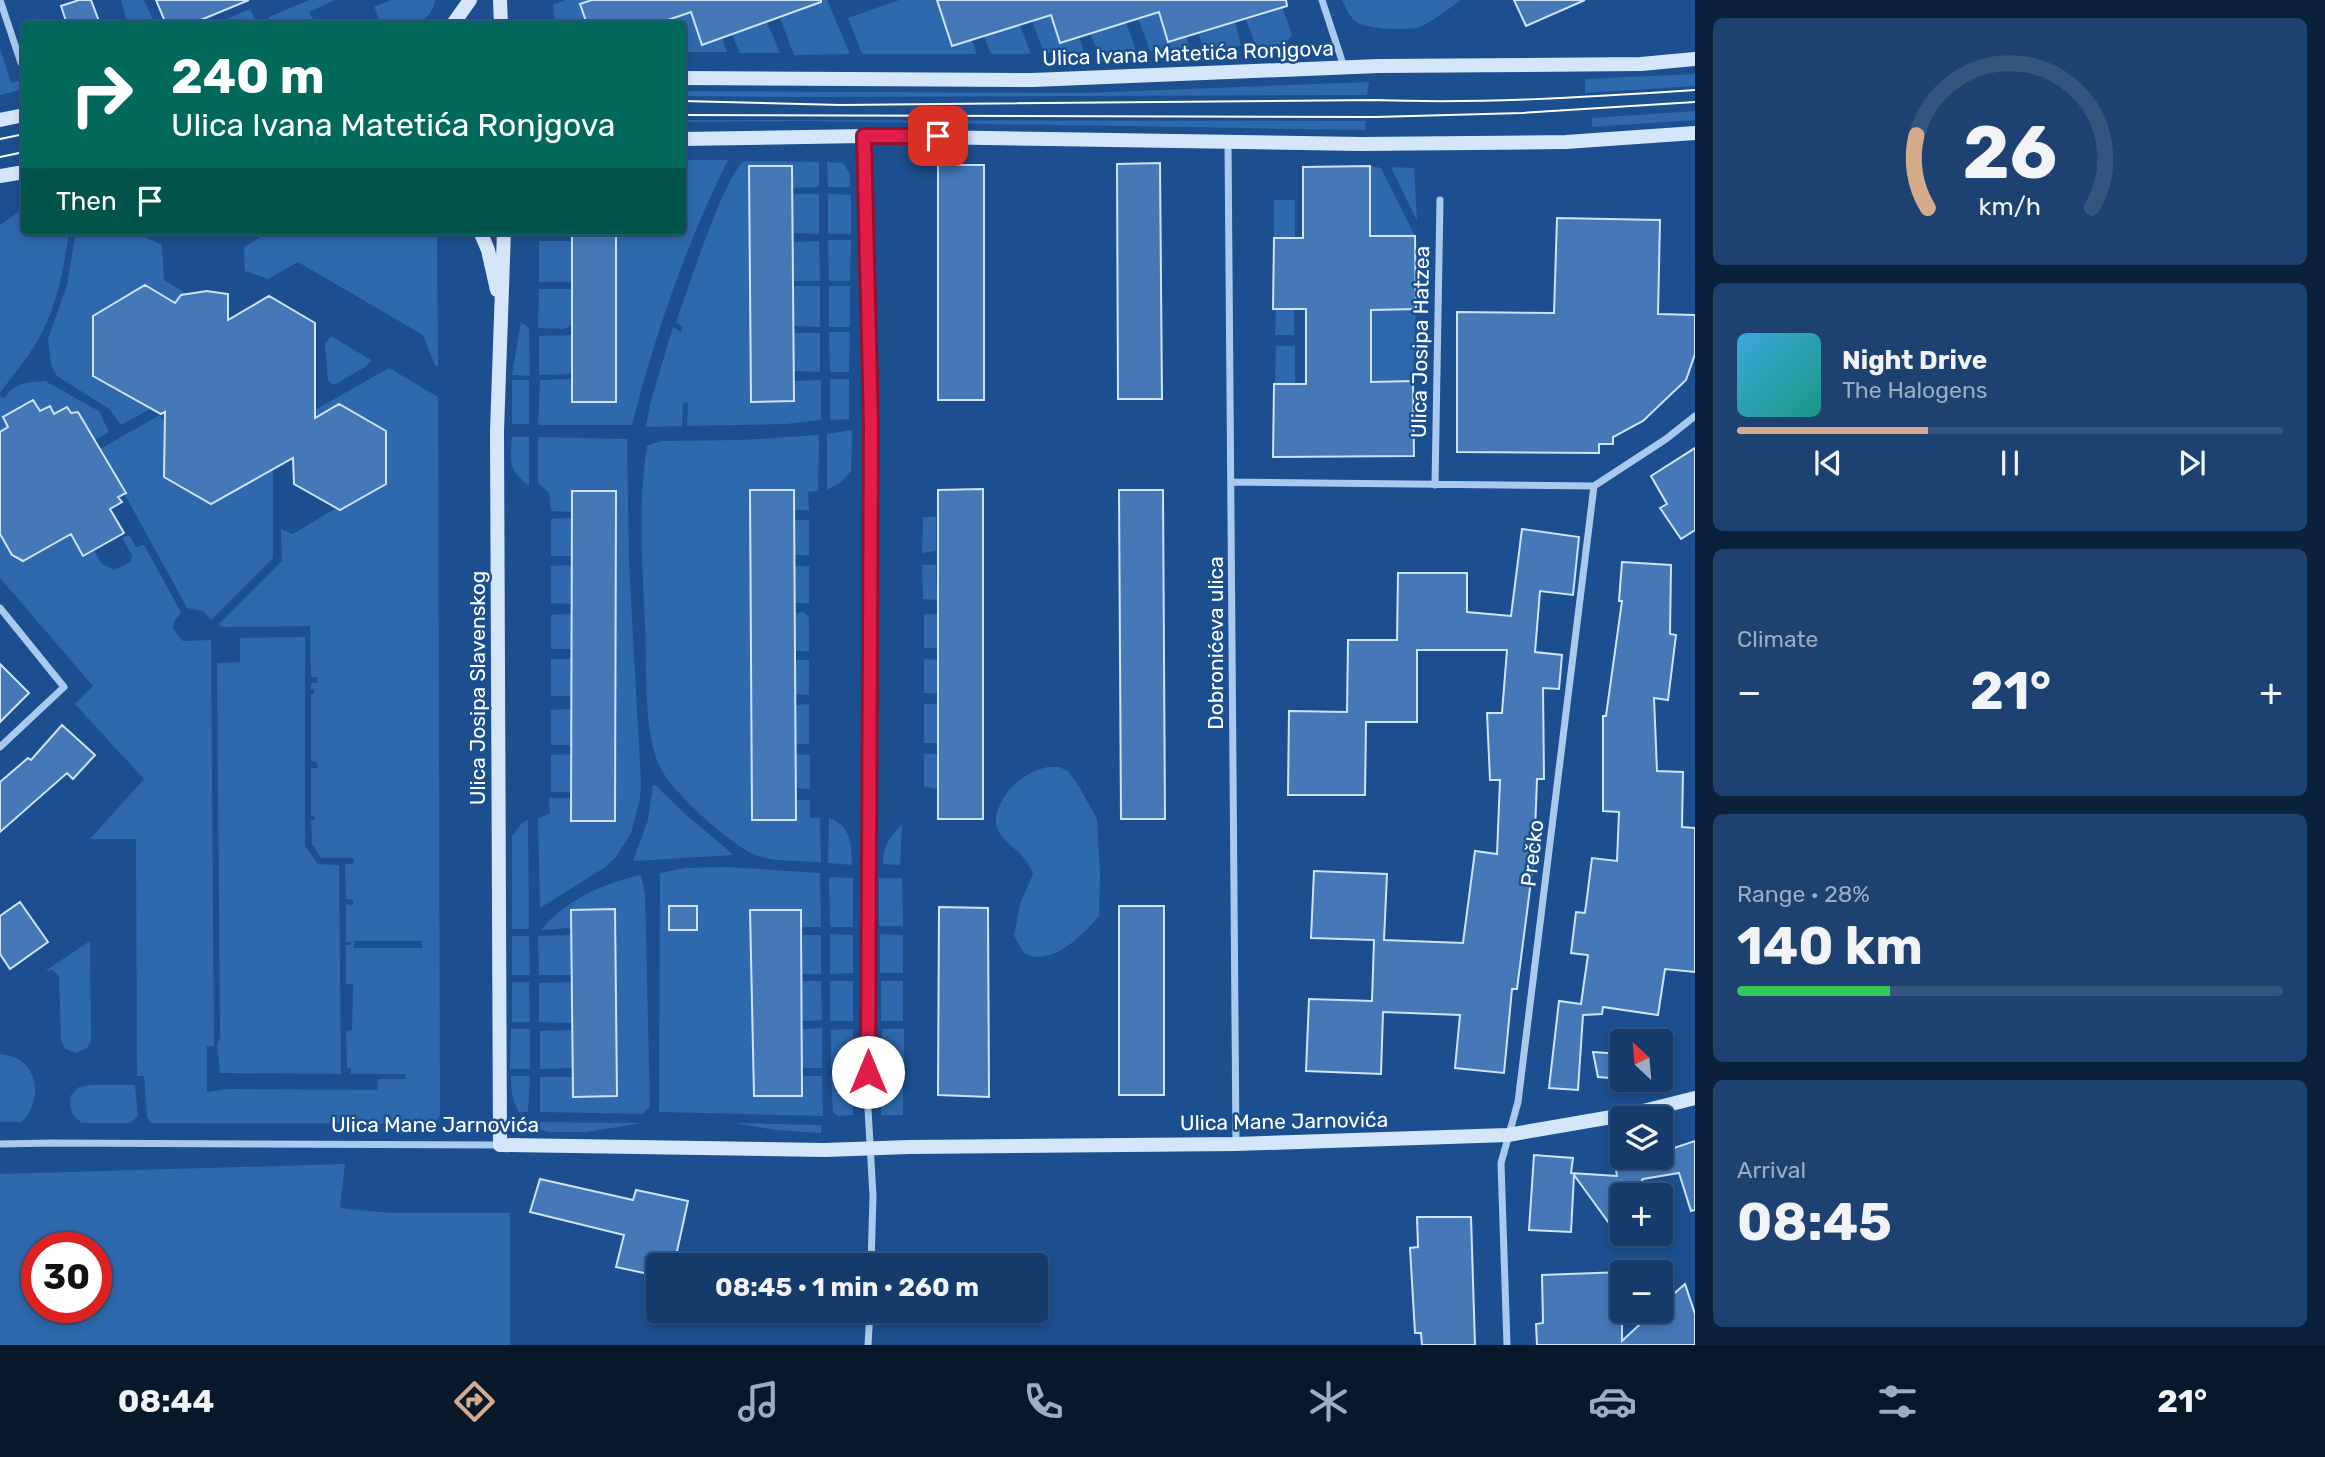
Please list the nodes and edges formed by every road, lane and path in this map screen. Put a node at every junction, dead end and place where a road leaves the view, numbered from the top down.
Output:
1 (0, 0) edge
2 (470, 0) edge
3 (500, 0) edge
4 (1322, 0) edge
5 (455, 21) edge
6 (501, 21) edge
7 (1695, 59) edge
8 (21, 63) dead end
9 (1344, 67) junction
10 (686, 78) edge
11 (21, 116) edge
12 (0, 120) edge
13 (1695, 133) edge
14 (864, 136) junction
15 (686, 139) edge
16 (1228, 141) junction
17 (21, 172) edge
18 (0, 176) edge
19 (1440, 200) dead end
20 (482, 235) edge
21 (504, 235) edge
22 (502, 314) junction
23 (1695, 416) edge
24 (1231, 482) junction
25 (1435, 485) junction
26 (1594, 486) junction
27 (0, 608) edge
28 (0, 747) edge
29 (1695, 1098) edge
30 (1508, 1135) junction
31 (0, 1144) edge
32 (1236, 1144) junction
33 (500, 1145) junction
34 (870, 1147) junction
35 (871, 1253) edge
36 (870, 1323) edge
37 (869, 1345) edge
38 (1507, 1345) edge

1 - 8 street
2 - 5 street
3 - 6 street
4 - 9 street
7 - 9 street, Ulica Ivana Matetića Ronjgova
9 - 10 street, Ulica Ivana Matetića Ronjgova
11 - 12 street
13 - 16 street
14 - 15 street
14 - 16 street
14 - 34 street
16 - 24 street, Dobronićeva ulica
17 - 18 street
19 - 25 street, Ulica Josipa Hatzea
20 - 22 street
21 - 22 street, Ulica Josipa Slavenskog
22 - 33 street, Ulica Josipa Slavenskog
23 - 26 street
24 - 25 street
24 - 32 street, Dobronićeva ulica
25 - 26 street
26 - 30 street, Prečko
27 - 28 street
29 - 30 street, Ulica Mane Jarnovića
30 - 32 street, Ulica Mane Jarnovića
30 - 38 street, Prečko
31 - 33 street, Ulica Mane Jarnovića
32 - 34 street, Ulica Mane Jarnovića
33 - 34 street, Ulica Mane Jarnovića
34 - 35 street
36 - 37 street

